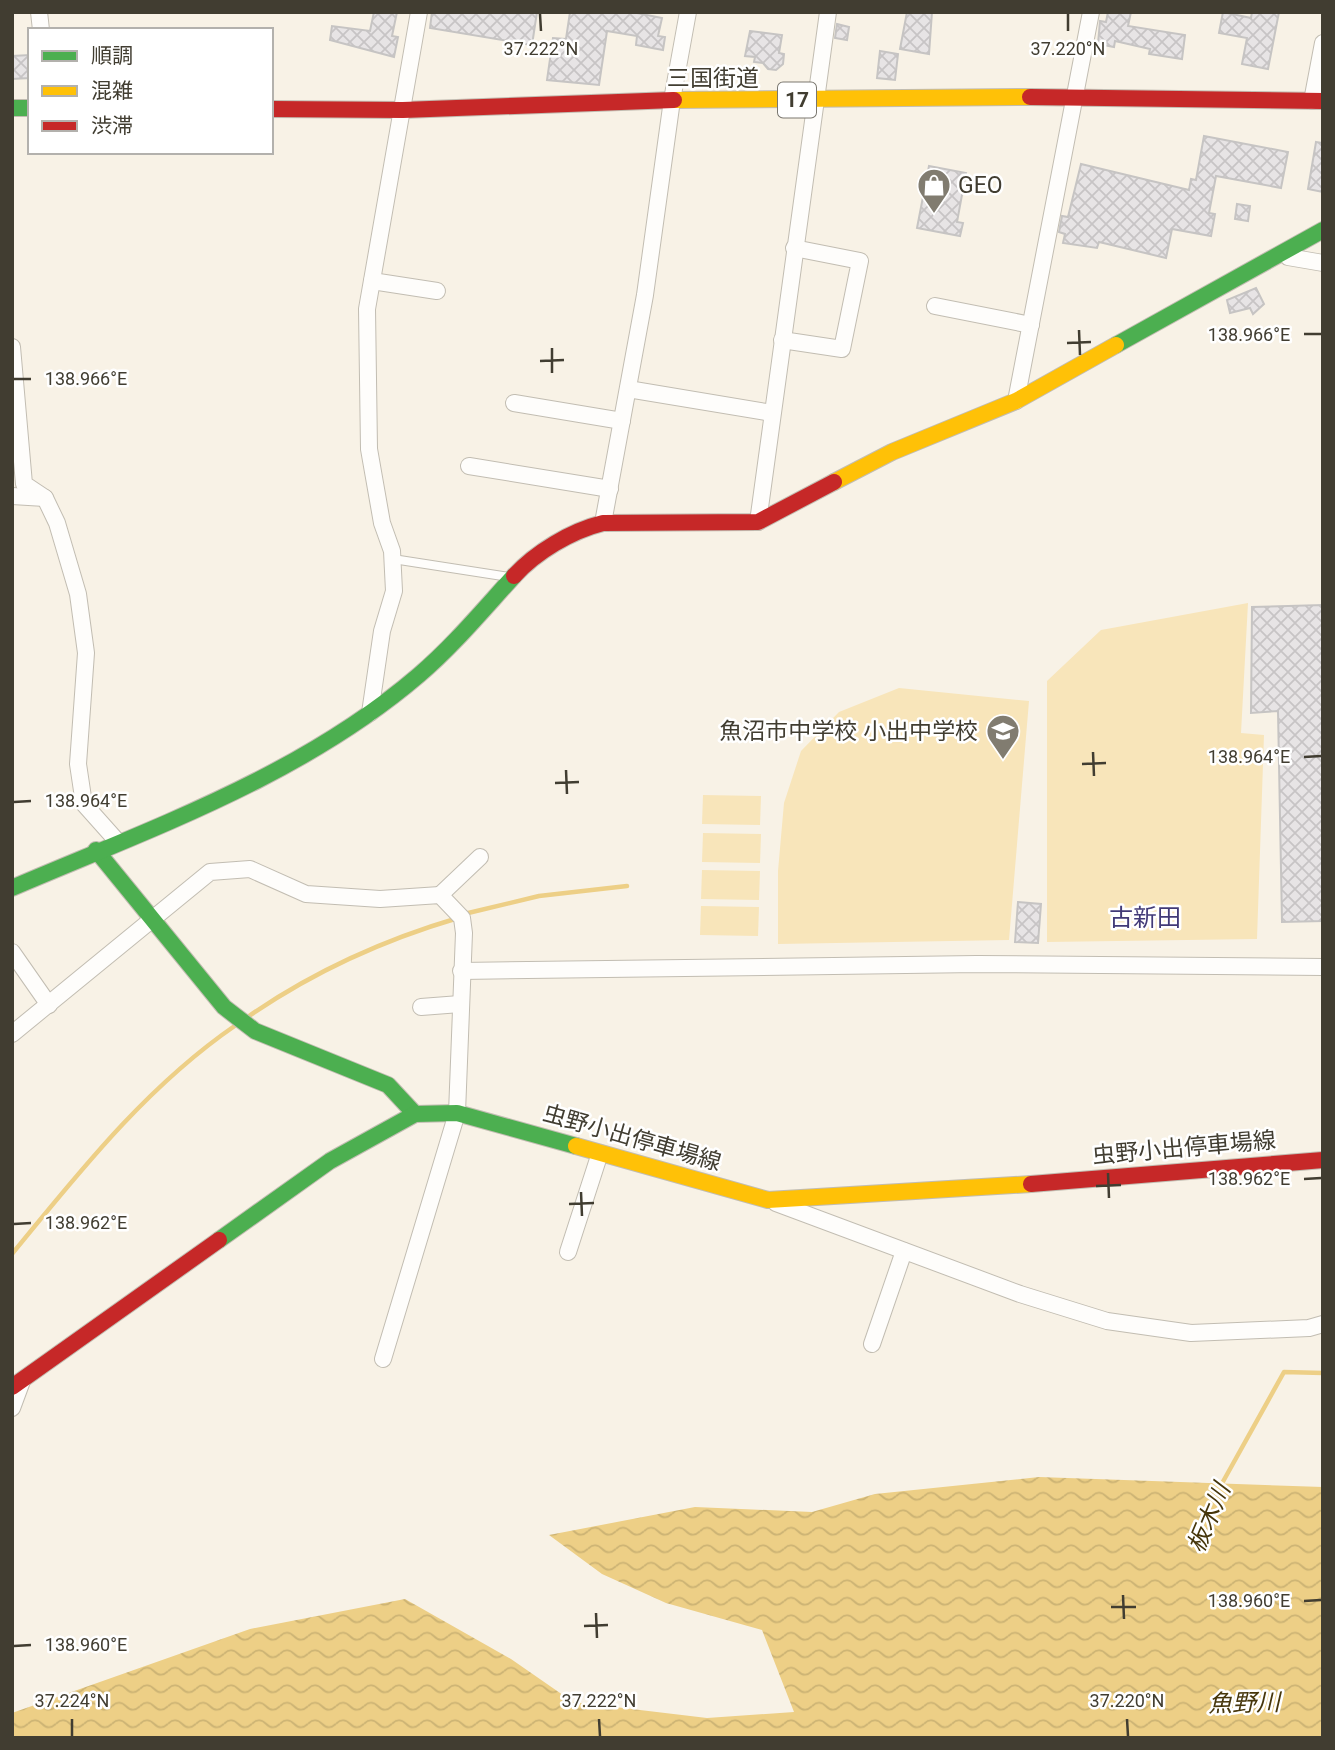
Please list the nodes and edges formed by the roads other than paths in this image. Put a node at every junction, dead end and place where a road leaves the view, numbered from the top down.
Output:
1 (419, 12) edge
2 (688, 12) edge
3 (828, 12) edge
4 (1091, 12) edge
5 (1323, 43) edge
6 (1076, 97) junction
7 (672, 100) junction
8 (813, 100) junction
9 (1317, 101) edge
10 (273, 109) edge
11 (403, 110) junction
12 (1323, 230) edge
13 (794, 248) junction
14 (1288, 257) dead end
15 (1323, 263) edge
16 (372, 281) junction
17 (437, 291) dead end
18 (935, 306) dead end
19 (1031, 325) junction
20 (782, 340) junction
21 (12, 347) edge
22 (628, 389) junction
23 (1016, 401) junction
24 (514, 403) dead end
25 (772, 413) junction
26 (622, 421) junction
27 (469, 466) dead end
28 (610, 489) junction
29 (12, 496) edge
30 (45, 498) junction
31 (758, 522) junction
32 (603, 523) junction
33 (393, 559) junction
34 (512, 578) junction
35 (370, 713) junction
36 (117, 841) junction
37 (96, 850) junction
38 (480, 857) dead end
39 (12, 888) edge
40 (440, 895) junction
41 (153, 921) junction
42 (12, 951) edge
43 (1323, 967) edge
44 (461, 971) junction
45 (460, 1003) junction
46 (49, 1005) junction
47 (421, 1007) dead end
48 (12, 1034) edge
49 (457, 1113) junction
50 (415, 1114) junction
51 (600, 1153) junction
52 (1323, 1160) edge
53 (768, 1200) junction
54 (904, 1251) junction
55 (568, 1252) dead end
56 (1323, 1324) edge
57 (872, 1344) dead end
58 (383, 1359) dead end
59 (17, 1384) edge
60 (12, 1408) edge

1 - 11 street
2 - 7 street
3 - 8 street
4 - 6 street
5 - 9 street
6 - 8 main road, 三国街道 / 17
6 - 9 main road, 三国街道 / 17
6 - 19 street
7 - 8 main road, 三国街道 / 17
7 - 11 main road, 三国街道 / 17
7 - 22 street
8 - 13 street
10 - 11 main road, 三国街道 / 17
11 - 16 street
12 - 23 main road
13 - 20 street
13 - 20 street
14 - 15 street
16 - 17 street
16 - 33 street
18 - 19 street
19 - 23 street
20 - 25 street
21 - 30 street
22 - 25 street
22 - 26 street
23 - 31 main road
24 - 26 street
25 - 31 street
26 - 28 street
27 - 28 street
28 - 32 street
29 - 30 street
30 - 36 street
31 - 32 main road
32 - 34 main road
33 - 34 lane
33 - 35 street
34 - 35 main road
35 - 36 main road
36 - 37 main road
37 - 39 main road
37 - 41 main road
38 - 40 street
40 - 41 street
40 - 44 street
41 - 46 street
41 - 50 main road
42 - 46 street
43 - 44 street
44 - 45 street
45 - 47 street
45 - 49 street
46 - 48 street
49 - 50 main road, 虫野小出停車場線
49 - 51 main road, 虫野小出停車場線
49 - 58 street
50 - 59 main road, 虫野小出停車場線
51 - 53 main road, 虫野小出停車場線
51 - 55 street
52 - 53 main road, 虫野小出停車場線
53 - 54 street
54 - 56 street
54 - 57 street
59 - 60 street

